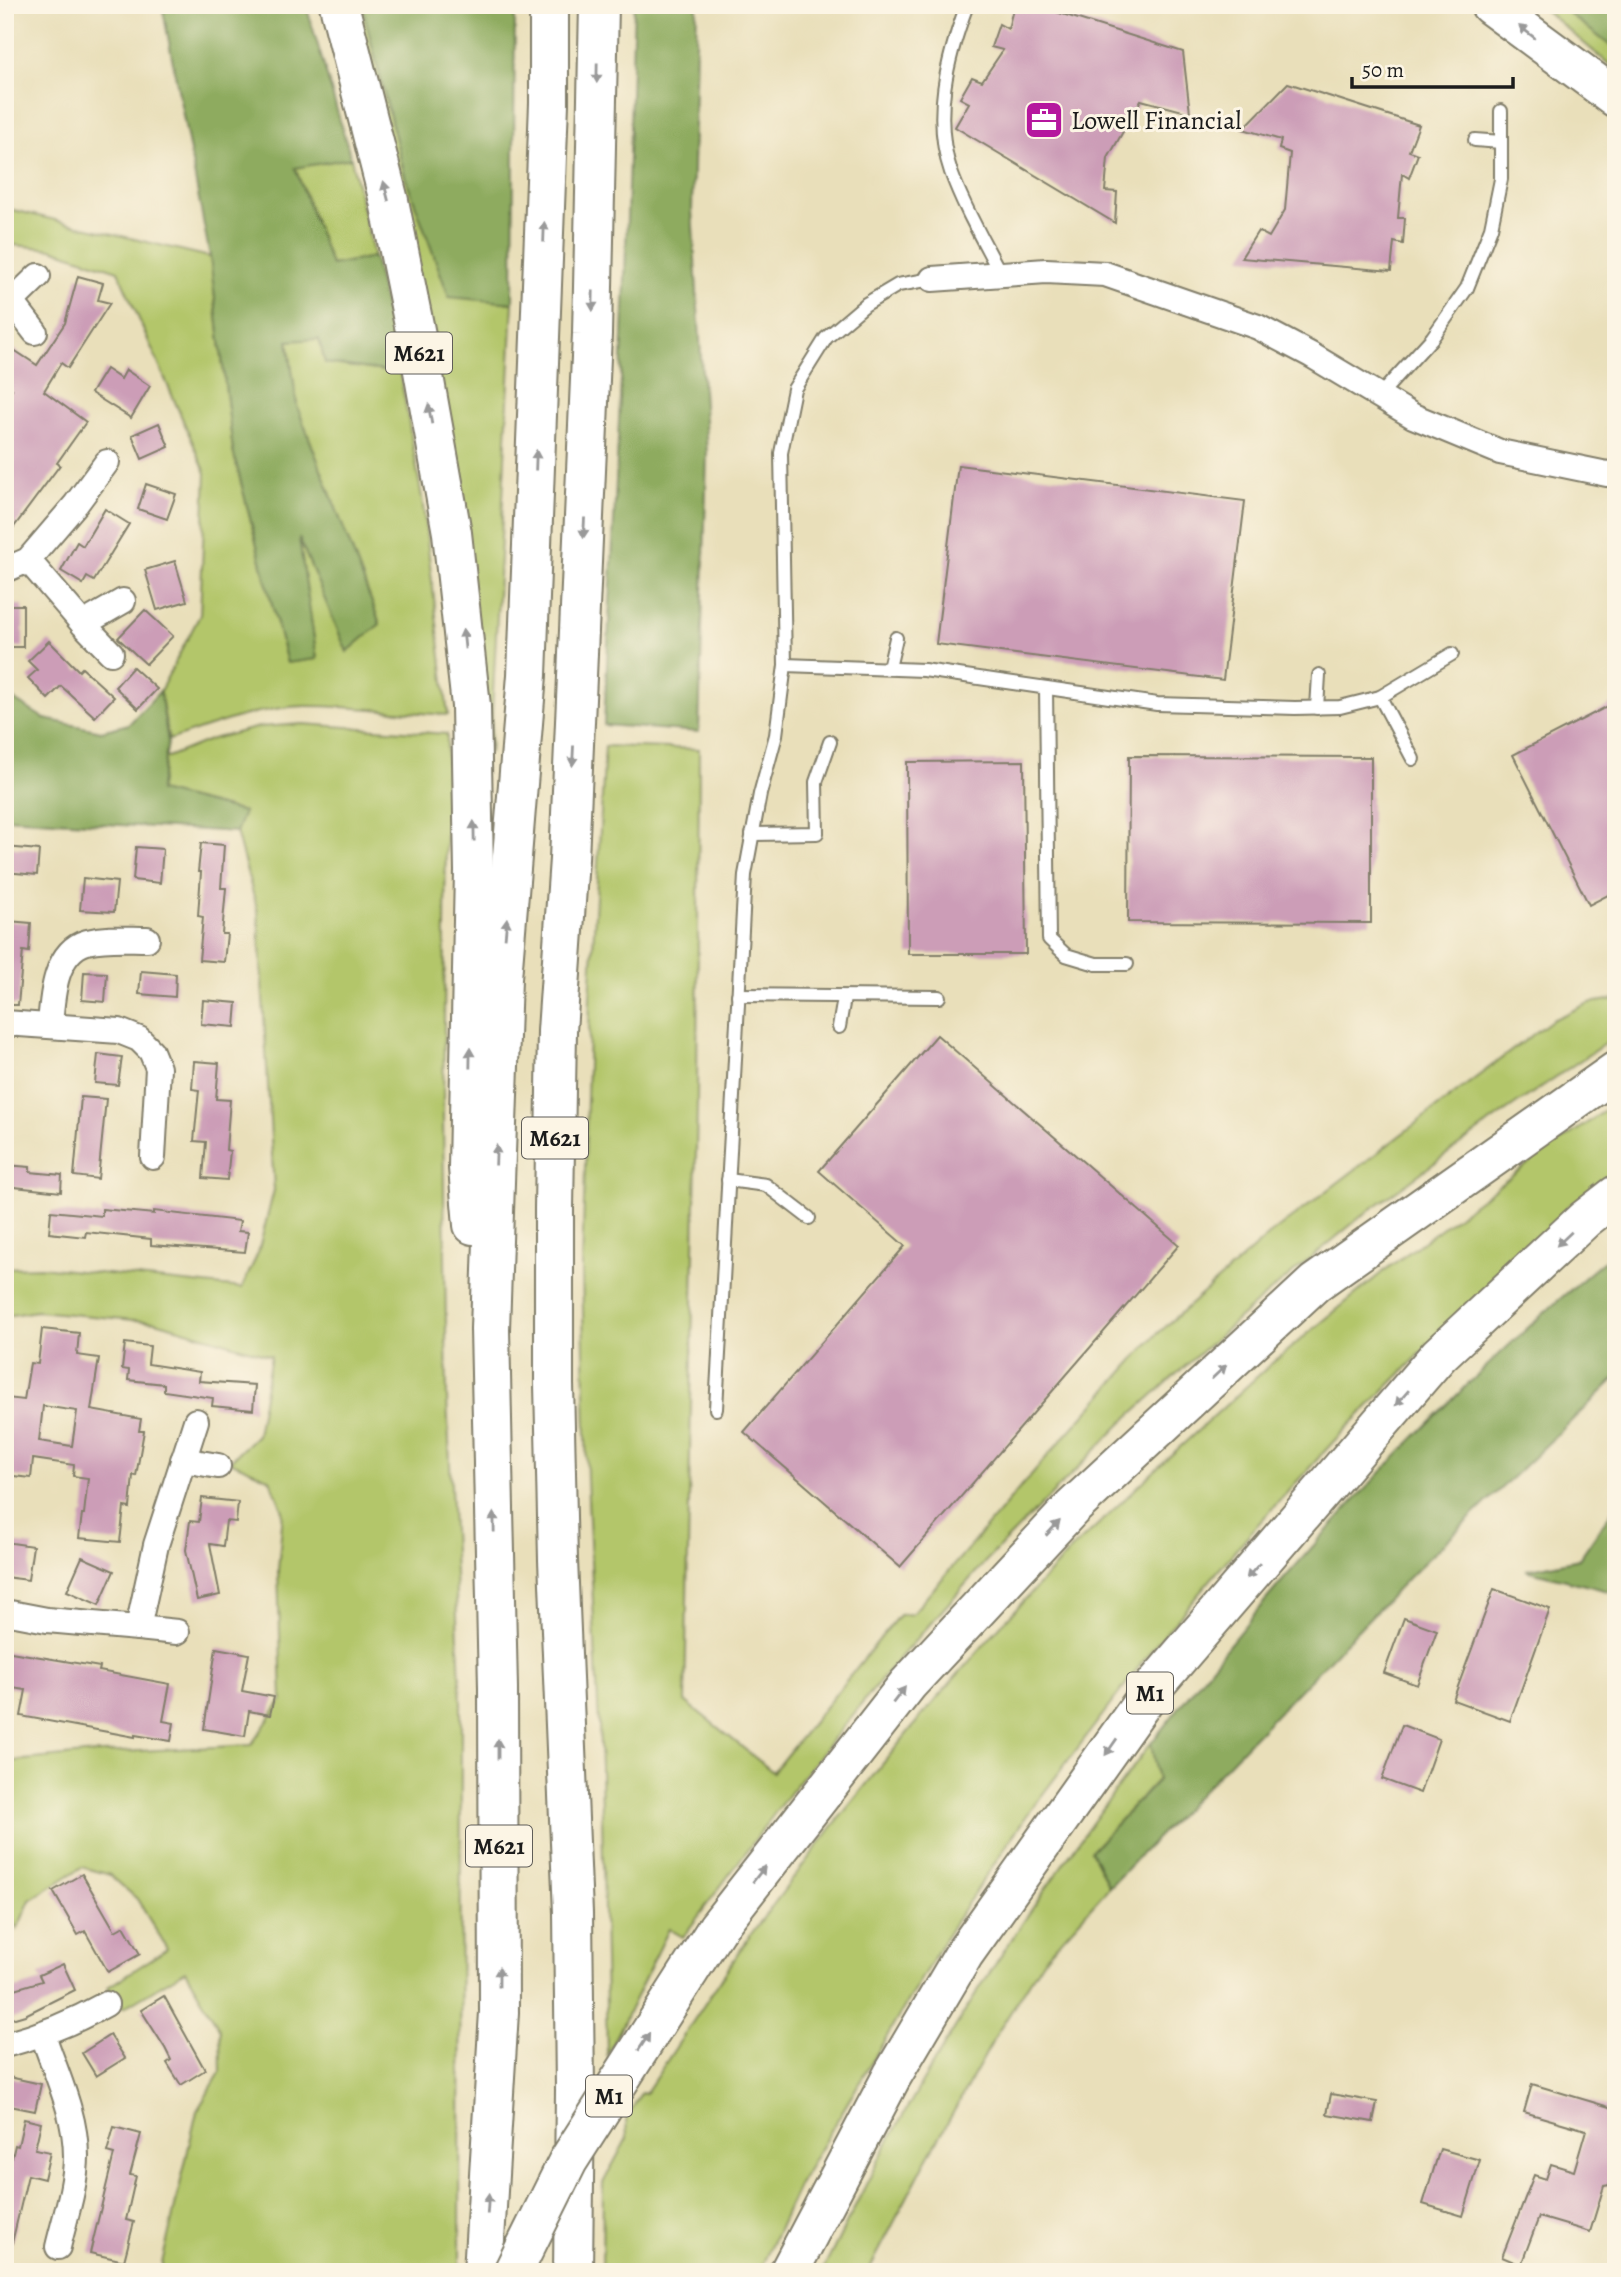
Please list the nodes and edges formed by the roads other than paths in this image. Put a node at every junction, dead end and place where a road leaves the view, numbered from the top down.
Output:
1 (339, 5) edge
2 (548, 5) edge
3 (598, 5) edge
4 (967, 5) edge
5 (1490, 5) edge
6 (1616, 98) edge
7 (1501, 111) dead end
8 (1475, 140) dead end
9 (1502, 142) junction
10 (1000, 273) junction
11 (38, 276) dead end
12 (932, 279) joint
13 (9, 305) edge
14 (35, 332) dead end
15 (1379, 396) junction
16 (107, 463) dead end
17 (1616, 473) edge
18 (28, 560) junction
19 (5, 570) edge
20 (123, 601) dead end
21 (83, 624) junction
22 (896, 638) dead end
23 (111, 653) dead end
24 (1452, 654) dead end
25 (785, 664) junction
26 (889, 668) junction
27 (1319, 675) dead end
28 (1046, 688) junction
29 (1380, 697) junction
30 (1317, 708) junction
31 (830, 741) dead end
32 (1413, 759) dead end
33 (752, 834) junction
34 (147, 939) dead end
35 (1127, 964) dead end
36 (738, 995) junction
37 (939, 997) dead end
38 (844, 998) junction
39 (5, 1023) edge
40 (50, 1026) junction
41 (839, 1027) dead end
42 (1616, 1072) edge
43 (152, 1157) dead end
44 (729, 1180) junction
45 (1616, 1195) edge
46 (809, 1218) dead end
47 (716, 1409) dead end
48 (491, 1419) junction
49 (196, 1421) dead end
50 (183, 1460) junction
51 (218, 1466) dead end
52 (5, 1612) edge
53 (138, 1628) junction
54 (177, 1632) dead end
55 (106, 2004) dead end
56 (43, 2035) junction
57 (5, 2045) edge
58 (52, 2253) dead end
59 (483, 2272) edge
60 (513, 2272) edge
61 (573, 2272) edge
62 (789, 2272) edge

48 -> 1 main road, M621
48 -> 2 main road, M621
3 -> 61 main road, M621
4 - 10 lane
6 -> 5 main road
7 - 9 lane
8 - 9 lane
9 - 15 lane
10 - 12 street
10 - 15 street
11 - 13 street
12 - 25 lane
13 - 14 street
15 - 17 street
16 - 18 street
18 - 19 street
18 - 21 street
20 - 21 street
21 - 23 street
22 - 26 lane
24 - 29 lane
25 - 26 lane
25 - 33 lane
26 - 28 lane
27 - 30 lane
28 - 30 lane
28 - 35 lane
29 - 30 lane
29 - 32 lane
31 - 33 lane
33 - 36 lane
34 - 40 street
36 - 38 lane
36 - 44 lane
37 - 38 lane
38 - 41 lane
39 - 40 street
40 - 43 street
60 -> 42 main road, M1, bridge
44 - 46 lane
44 - 47 lane
45 -> 62 main road, M1
59 -> 48 main road, M621
49 - 50 street
50 - 51 street
50 - 53 street
52 - 53 street
53 - 54 street
55 - 56 street
56 - 57 street
56 - 58 street

